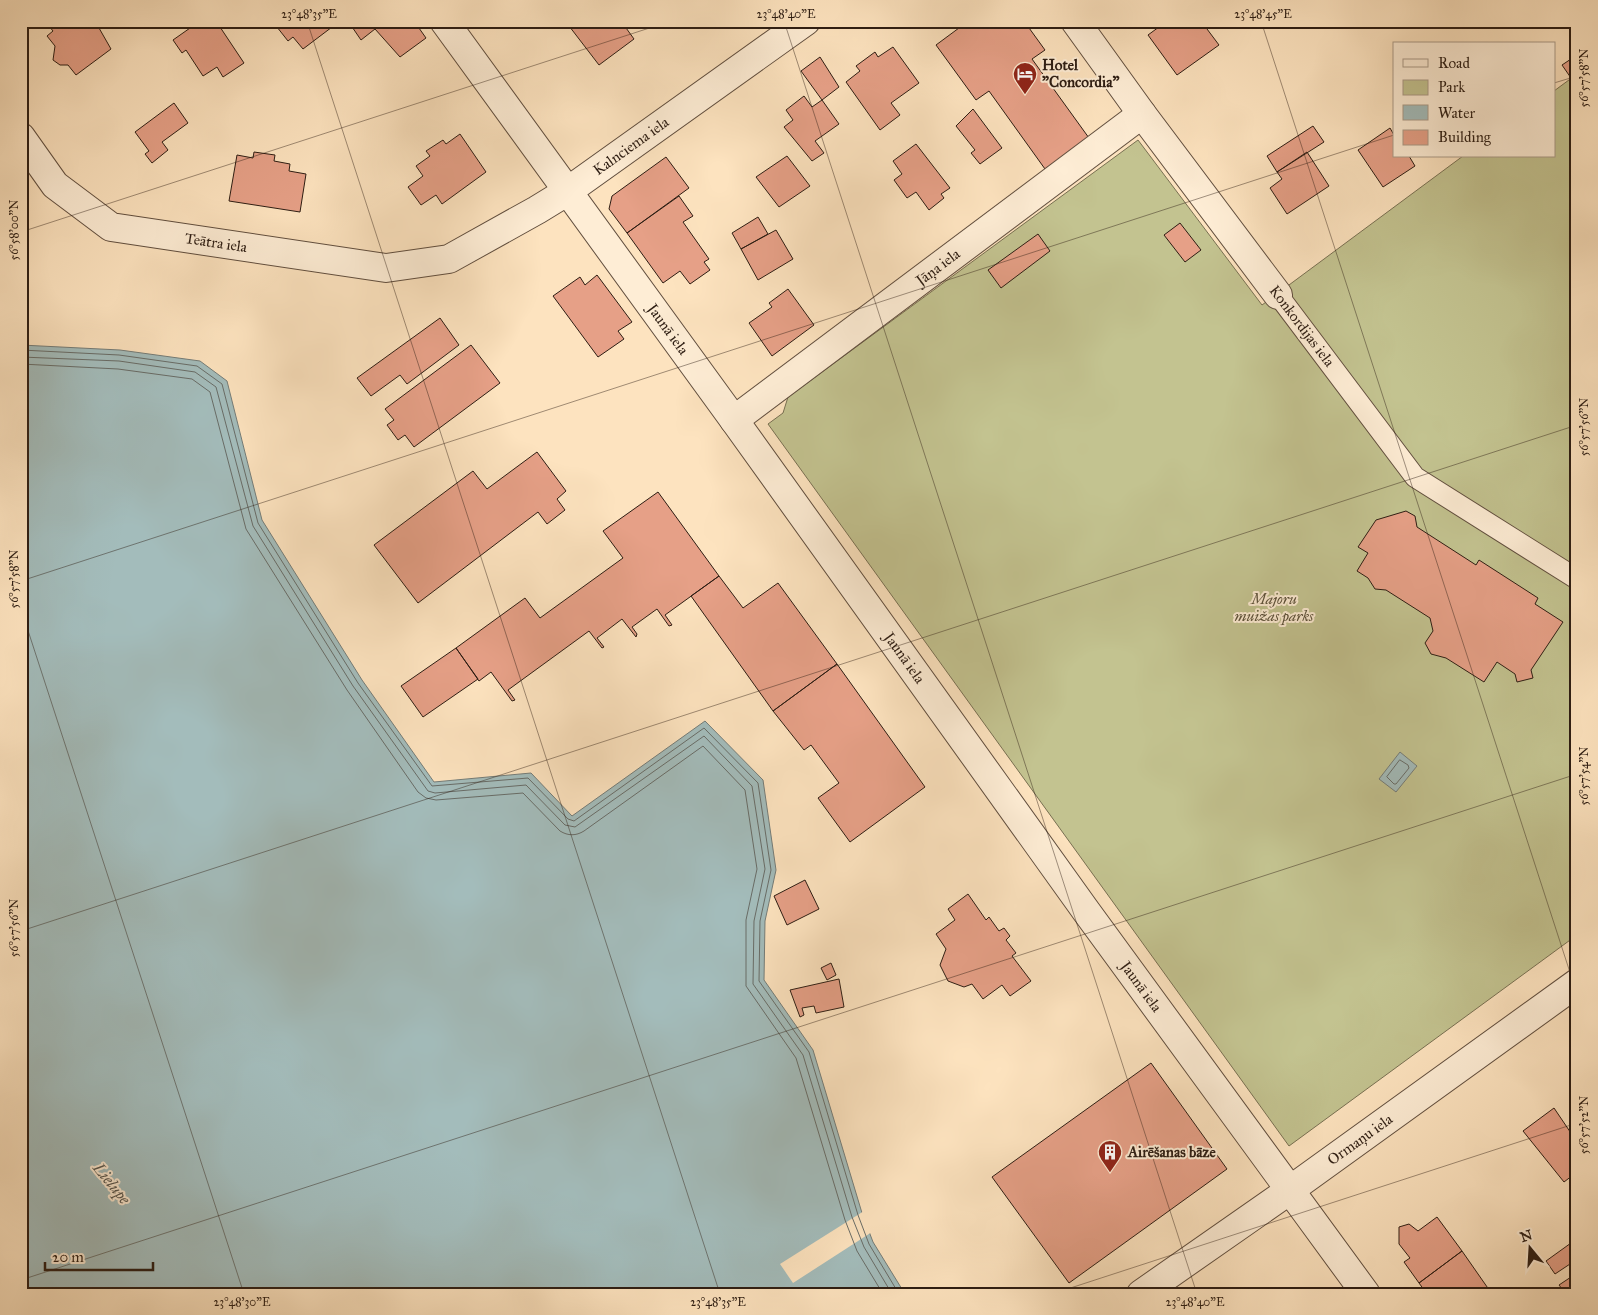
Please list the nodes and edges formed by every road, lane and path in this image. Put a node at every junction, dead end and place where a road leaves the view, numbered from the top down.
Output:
1 (444, 21) edge
2 (806, 21) edge
3 (1075, 21) edge
4 (1142, 114) junction
5 (21, 137) edge
6 (568, 191) junction
7 (450, 259) joint
8 (1278, 294) joint
9 (734, 420) junction
10 (1577, 580) edge
11 (1577, 983) edge
12 (1290, 1190) junction
13 (1141, 1294) edge
14 (1366, 1294) edge

1 - 6 street, Jaunā iela
2 - 6 street, Kalnciema iela
3 - 4 street, Konkordijas iela
4 - 8 street, Konkordijas iela
4 - 9 street, Jāņa iela
5 - 7 street, Teātra iela
6 - 7 street, Kalnciema iela
6 - 9 street, Jaunā iela
8 - 10 lane, Konkordijas iela
9 - 12 street, Jaunā iela
11 - 12 street, Ormaņu iela
12 - 13 street, Ormaņu iela
12 - 14 street, Jaunā iela

